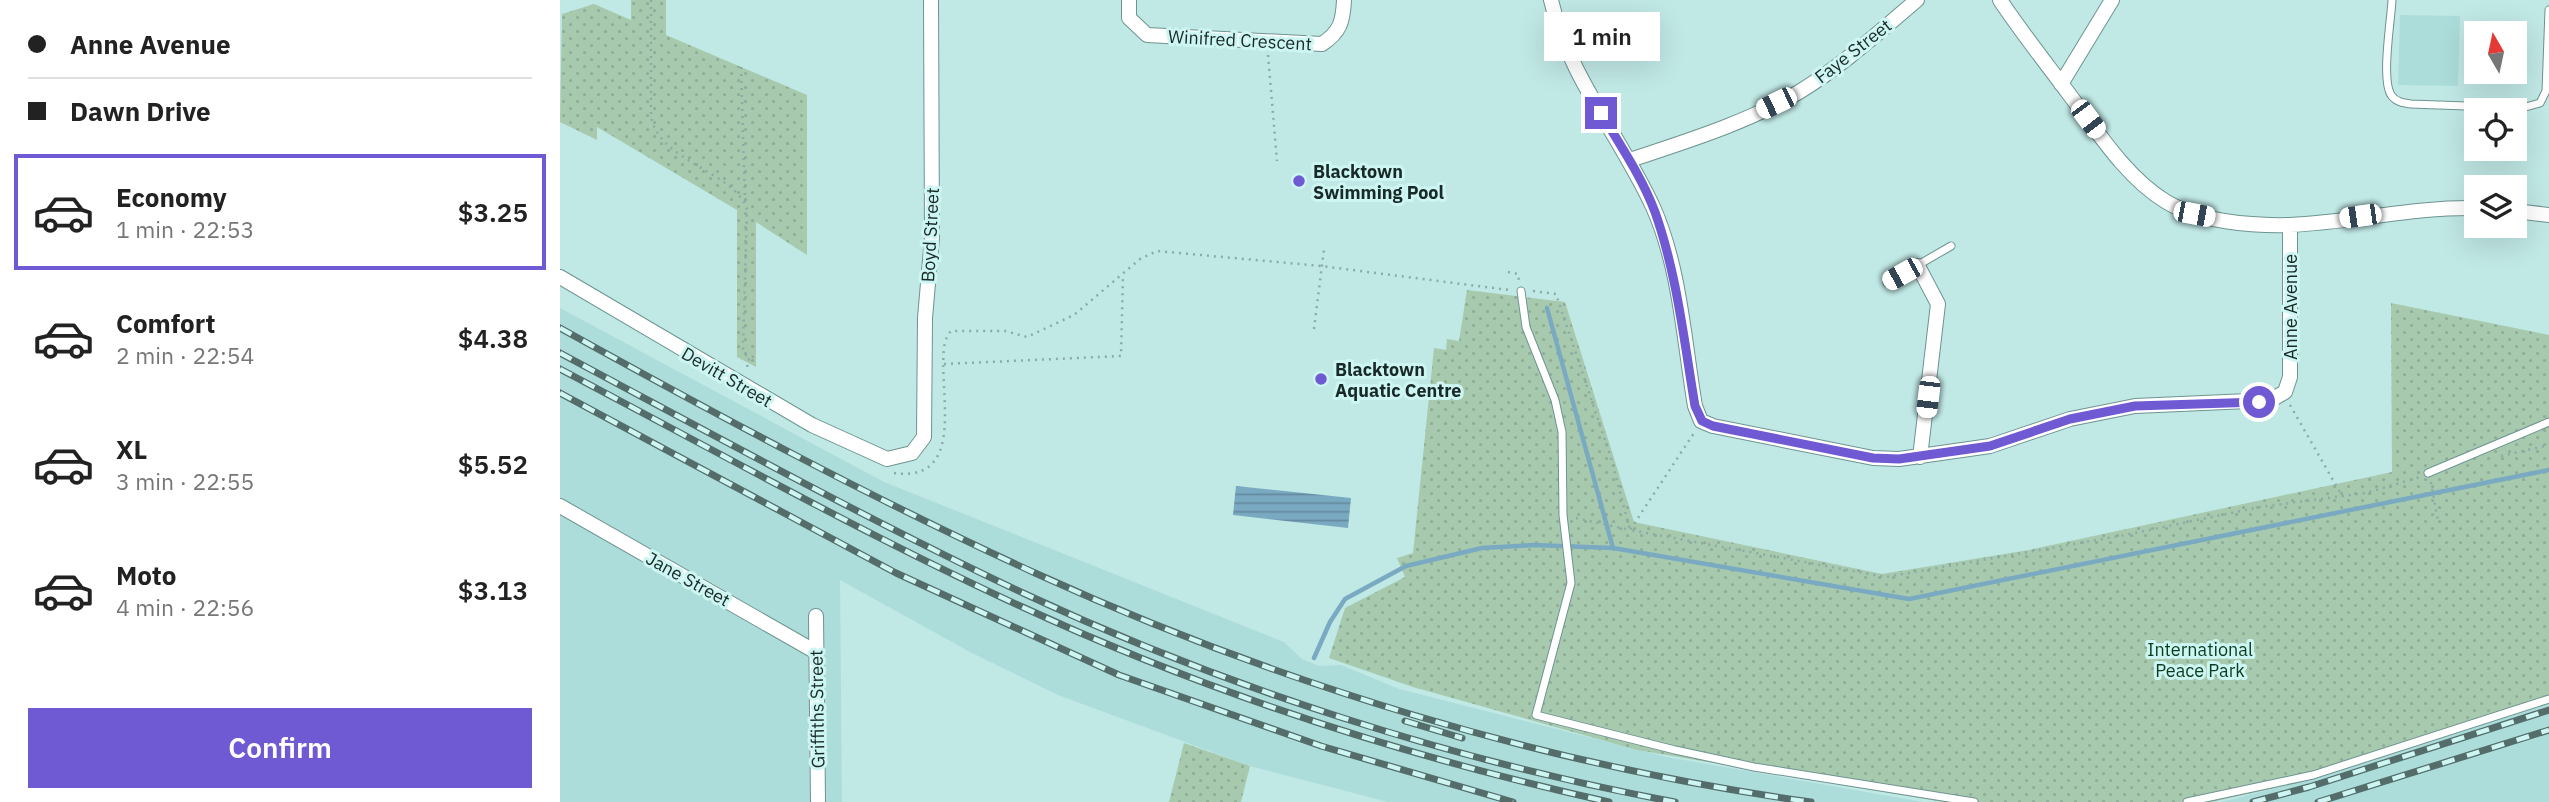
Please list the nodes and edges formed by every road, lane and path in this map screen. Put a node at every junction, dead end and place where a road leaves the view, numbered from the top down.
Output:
1 (650, 0) edge
2 (932, 0) edge
3 (1129, 0) edge
4 (1344, 0) edge
5 (1551, 0) edge
6 (1917, 0) edge
7 (2000, 0) edge
8 (2112, 0) edge
9 (2392, 0) edge
10 (2549, 10) edge
11 (1267, 41) junction
12 (741, 67) dead end
13 (2062, 84) junction
14 (1630, 160) junction
15 (1277, 161) dead end
16 (745, 202) junction
17 (2464, 208) edge
18 (2527, 212) edge
19 (2549, 215) edge
20 (2290, 225) junction
21 (1951, 246) dead end
22 (1324, 249) dead end
23 (1321, 266) junction
24 (1918, 266) junction
25 (1507, 272) dead end
26 (1124, 274) junction
27 (560, 277) edge
28 (1887, 283) dead end
29 (1521, 291) junction
30 (1314, 329) dead end
31 (741, 385) junction
32 (2282, 394) junction
33 (2549, 422) edge
34 (1707, 424) junction
35 (2549, 445) edge
36 (1920, 457) junction
37 (901, 458) joint
38 (2491, 458) dead end
39 (2428, 473) junction
40 (2439, 480) dead end
41 (2431, 482) junction
42 (2341, 494) junction
43 (560, 506) edge
44 (1563, 515) junction
45 (2438, 521) dead end
46 (1630, 530) junction
47 (816, 616) dead end
48 (816, 652) junction
49 (2549, 699) edge
50 (818, 802) edge
51 (1974, 802) edge
52 (2187, 802) edge

1 - 16 path
2 - 37 street, Boyd Street
3 - 11 street, Winifred Crescent
4 - 11 street, Winifred Crescent
5 - 14 street
6 - 14 street, Faye Street
7 - 13 street
8 - 13 street
9 - 10 lane
11 - 15 path
12 - 16 path
13 - 20 street
14 - 34 street
16 - 31 path
17 - 20 street
18 - 19 street
20 - 32 street, Anne Avenue
21 - 24 lane
22 - 23 path
23 - 26 path
23 - 29 path
23 - 30 path
24 - 28 lane
24 - 36 street
25 - 29 path
26 - 26 path
27 - 31 street, Devitt Street
29 - 44 lane
29 - 46 path
31 - 37 street, Devitt Street
32 - 36 street
32 - 42 path
33 - 39 lane
34 - 36 street
34 - 46 path
35 - 38 path
39 - 41 path
39 - 42 path
40 - 41 path
41 - 45 path
42 - 46 path
43 - 48 street, Jane Street
44 - 46 path
44 - 51 lane
47 - 48 street, Griffiths Street
48 - 50 street, Griffiths Street
49 - 52 lane

